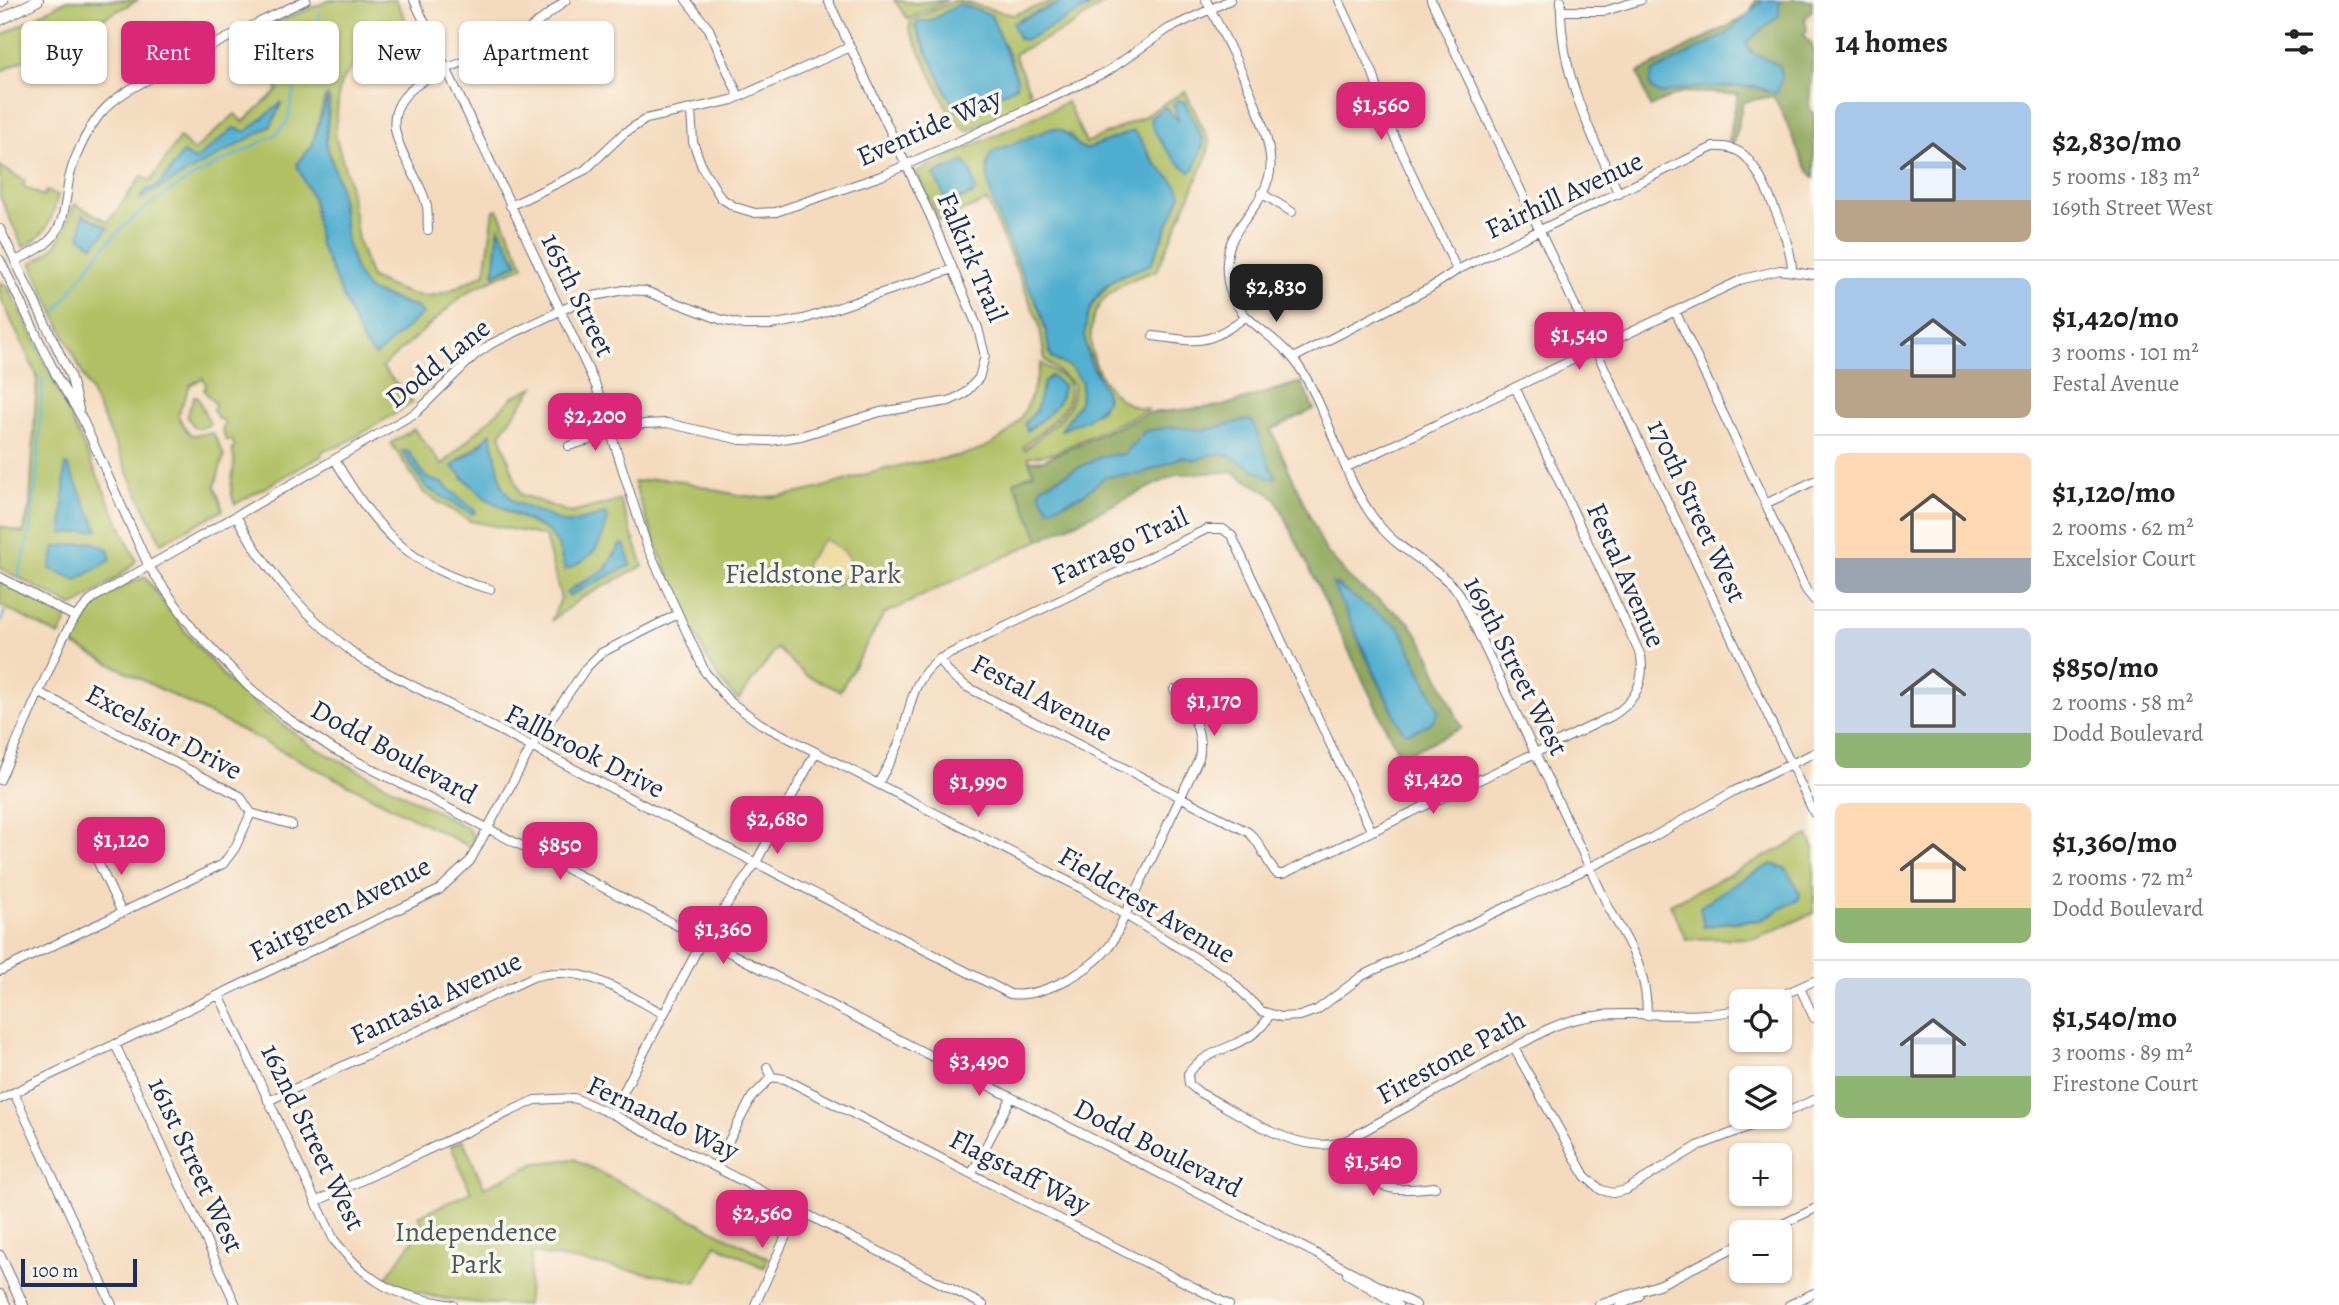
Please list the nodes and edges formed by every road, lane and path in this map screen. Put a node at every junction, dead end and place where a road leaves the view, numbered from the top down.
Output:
1 (38, 0) edge
2 (306, 0) edge
3 (414, 0) edge
4 (566, 0) edge
5 (686, 0) edge
6 (828, 0) edge
7 (1206, 0) edge
8 (1230, 0) edge
9 (1339, 0) edge
10 (1431, 0) edge
11 (1561, 0) edge
12 (1641, 0) edge
13 (1210, 9) junction
14 (1561, 11) junction
15 (0, 20) edge
16 (850, 47) junction
17 (447, 70) junction
18 (739, 97) junction
19 (691, 110) junction
20 (906, 166) junction
21 (1261, 193) junction
22 (1619, 194) junction
23 (510, 206) junction
24 (1292, 212) dead end
25 (0, 229) edge
26 (428, 230) dead end
27 (1540, 231) junction
28 (15, 261) junction
29 (1, 265) edge
30 (953, 269) junction
31 (1457, 270) junction
32 (1792, 270) junction
33 (1814, 275) edge
34 (559, 312) junction
35 (1675, 312) junction
36 (1245, 317) junction
37 (1153, 335) dead end
38 (1595, 349) junction
39 (1293, 358) junction
40 (1515, 387) junction
41 (82, 418) junction
42 (612, 432) junction
43 (569, 446) dead end
44 (335, 460) junction
45 (1347, 467) junction
46 (1814, 481) edge
47 (1765, 504) junction
48 (236, 516) junction
49 (148, 565) junction
50 (0, 577) edge
51 (490, 589) dead end
52 (1814, 600) edge
53 (678, 614) junction
54 (75, 617) junction
55 (939, 659) junction
56 (1174, 690) dead end
57 (719, 691) joint
58 (38, 692) junction
59 (531, 748) junction
60 (816, 752) junction
61 (1536, 752) junction
62 (1814, 753) edge
63 (1791, 764) junction
64 (0, 780) edge
65 (878, 784) junction
66 (1181, 797) junction
67 (251, 813) junction
68 (1814, 813) edge
69 (292, 825) dead end
70 (488, 829) junction
71 (1371, 830) junction
72 (94, 854) dead end
73 (755, 864) junction
74 (1590, 868) junction
75 (122, 913) junction
76 (1126, 915) junction
77 (703, 939) junction
78 (0, 971) edge
79 (1814, 981) edge
80 (1800, 988) junction
81 (1792, 991) edge
82 (219, 995) junction
83 (1729, 1011) edge
84 (664, 1014) junction
85 (1269, 1016) junction
86 (1647, 1016) junction
87 (1814, 1018) edge
88 (115, 1044) junction
89 (1514, 1048) junction
90 (767, 1067) dead end
91 (772, 1077) junction
92 (14, 1093) junction
93 (1011, 1098) junction
94 (0, 1099) edge
95 (1814, 1100) edge
96 (268, 1101) junction
97 (1792, 1110) edge
98 (612, 1114) junction
99 (1743, 1129) edge
100 (1349, 1139) junction
101 (715, 1167) junction
102 (972, 1173) junction
103 (1435, 1187) dead end
104 (315, 1202) junction
105 (798, 1209) junction
106 (1814, 1209) edge
107 (1791, 1220) edge
108 (1729, 1250) edge
109 (0, 1256) edge
110 (1330, 1262) junction
111 (1654, 1287) junction
112 (1814, 1293) edge
113 (0, 1295) edge
114 (421, 1302) edge
115 (5, 1305) edge
116 (23, 1305) edge
117 (112, 1305) edge
118 (236, 1305) edge
119 (453, 1305) edge
120 (755, 1305) edge
121 (983, 1305) edge
122 (1229, 1305) edge
123 (1398, 1305) edge
124 (1416, 1305) edge
125 (1599, 1305) edge
126 (1621, 1305) edge
127 (1789, 1305) edge

1 - 15 main road
2 - 28 street
3 - 17 street, 165th Street
4 - 17 street
5 - 18 street
6 - 16 street, Falkirk Trail
7 - 13 street, 169th Street West
8 - 13 street, Eventide Way
9 - 31 street
10 - 27 street, 170th Street West
11 - 14 street
12 - 14 street
13 - 20 street, Eventide Way
13 - 21 street, 169th Street West
14 - 22 street
16 - 18 street
16 - 20 street, Falkirk Trail
17 - 23 street, 165th Street
17 - 26 street
18 - 19 street
19 - 20 street, Eventide Way
19 - 23 street
20 - 30 street, Falkirk Trail
21 - 24 street
21 - 36 street, 169th Street West
22 - 27 street, Fairhill Avenue
22 - 32 street, Fairhill Avenue
23 - 34 street, 165th Street
25 - 28 street, Dodd Boulevard
27 - 31 street, Fairhill Avenue
27 - 38 street, 170th Street West
28 - 41 street, Dodd Boulevard
29 - 41 street, Dodd Boulevard
30 - 34 street, Dodd Lane
30 - 42 street, Falkirk Trail
31 - 39 street, Fairhill Avenue
32 - 33 street
32 - 35 street
34 - 42 street, 165th Street
34 - 44 street, Dodd Lane
35 - 38 street
35 - 47 street
36 - 37 street
36 - 39 street, 169th Street West
38 - 40 street
38 - 63 street, 170th Street West
39 - 45 street, 169th Street West
40 - 45 street
40 - 61 street, Festal Avenue
41 - 49 street, Dodd Boulevard
42 - 43 street, Falkirk Trail
42 - 53 street, 165th Street
44 - 48 street, Dodd Lane
44 - 51 street
45 - 61 street, 169th Street West
46 - 47 street
47 - 52 street
48 - 49 street, Dodd Lane
48 - 59 street, Fallbrook Drive
49 - 54 street, Dodd Lane
49 - 70 street, Dodd Boulevard
50 - 54 street
53 - 57 street, 165th Street
53 - 59 street, Fairgreen Avenue
54 - 58 street, Dodd Lane
55 - 65 street, Farrago Trail
55 - 66 street, Festal Avenue
55 - 71 street, Farrago Trail
56 - 66 street, Fallbrook Drive
57 - 60 street, Fieldcrest Avenue
58 - 64 street, Dodd Lane
58 - 67 street, Excelsior Drive
59 - 70 street, Fairgreen Avenue
59 - 73 street, Fallbrook Drive
60 - 65 street, Fieldcrest Avenue
60 - 73 street
61 - 71 street, Festal Avenue
61 - 74 street, 169th Street West
62 - 63 street
63 - 68 street, 170th Street West
63 - 74 street
65 - 76 street, Fieldcrest Avenue
66 - 71 street, Festal Avenue
66 - 76 street, Fallbrook Drive
67 - 69 street
67 - 75 street, Excelsior Drive
70 - 77 street, Dodd Boulevard
70 - 82 street, Fairgreen Avenue
72 - 75 street
73 - 76 street, Fallbrook Drive
73 - 77 street
74 - 85 street
74 - 86 street, 169th Street West
75 - 78 street, Excelsior Drive
76 - 85 street, Fieldcrest Avenue
77 - 84 street
77 - 93 street, Dodd Boulevard
79 - 80 street
80 - 81 street
80 - 87 street
82 - 88 street, Fairgreen Avenue
82 - 96 street, 162nd Street West
83 - 86 street, Firestone Path
84 - 96 street, Fantasia Avenue
84 - 98 street
85 - 100 street, Firestone Path
86 - 89 street, Firestone Path
88 - 92 street, Fairgreen Avenue
88 - 118 street, 161st Street West
89 - 99 street
89 - 100 street, Firestone Path
90 - 91 street
91 - 101 street
91 - 102 street, Flagstaff Way
92 - 94 street, Fairgreen Avenue
92 - 117 street
93 - 102 street
93 - 110 street, Dodd Boulevard
95 - 97 street
96 - 104 street, 162nd Street West
98 - 101 street, Fernando Way
98 - 104 street, Fernando Way
100 - 103 street
101 - 105 street, Fernando Way
102 - 122 street, Flagstaff Way
104 - 114 street, 162nd Street West
105 - 120 street
105 - 121 street, Fernando Way
106 - 107 street
108 - 111 street
109 - 116 main road
110 - 123 street, Dodd Boulevard
110 - 124 street, Dodd Boulevard
111 - 125 street
111 - 126 street
112 - 127 street
113 - 115 main road
114 - 119 street, 162nd Street West

